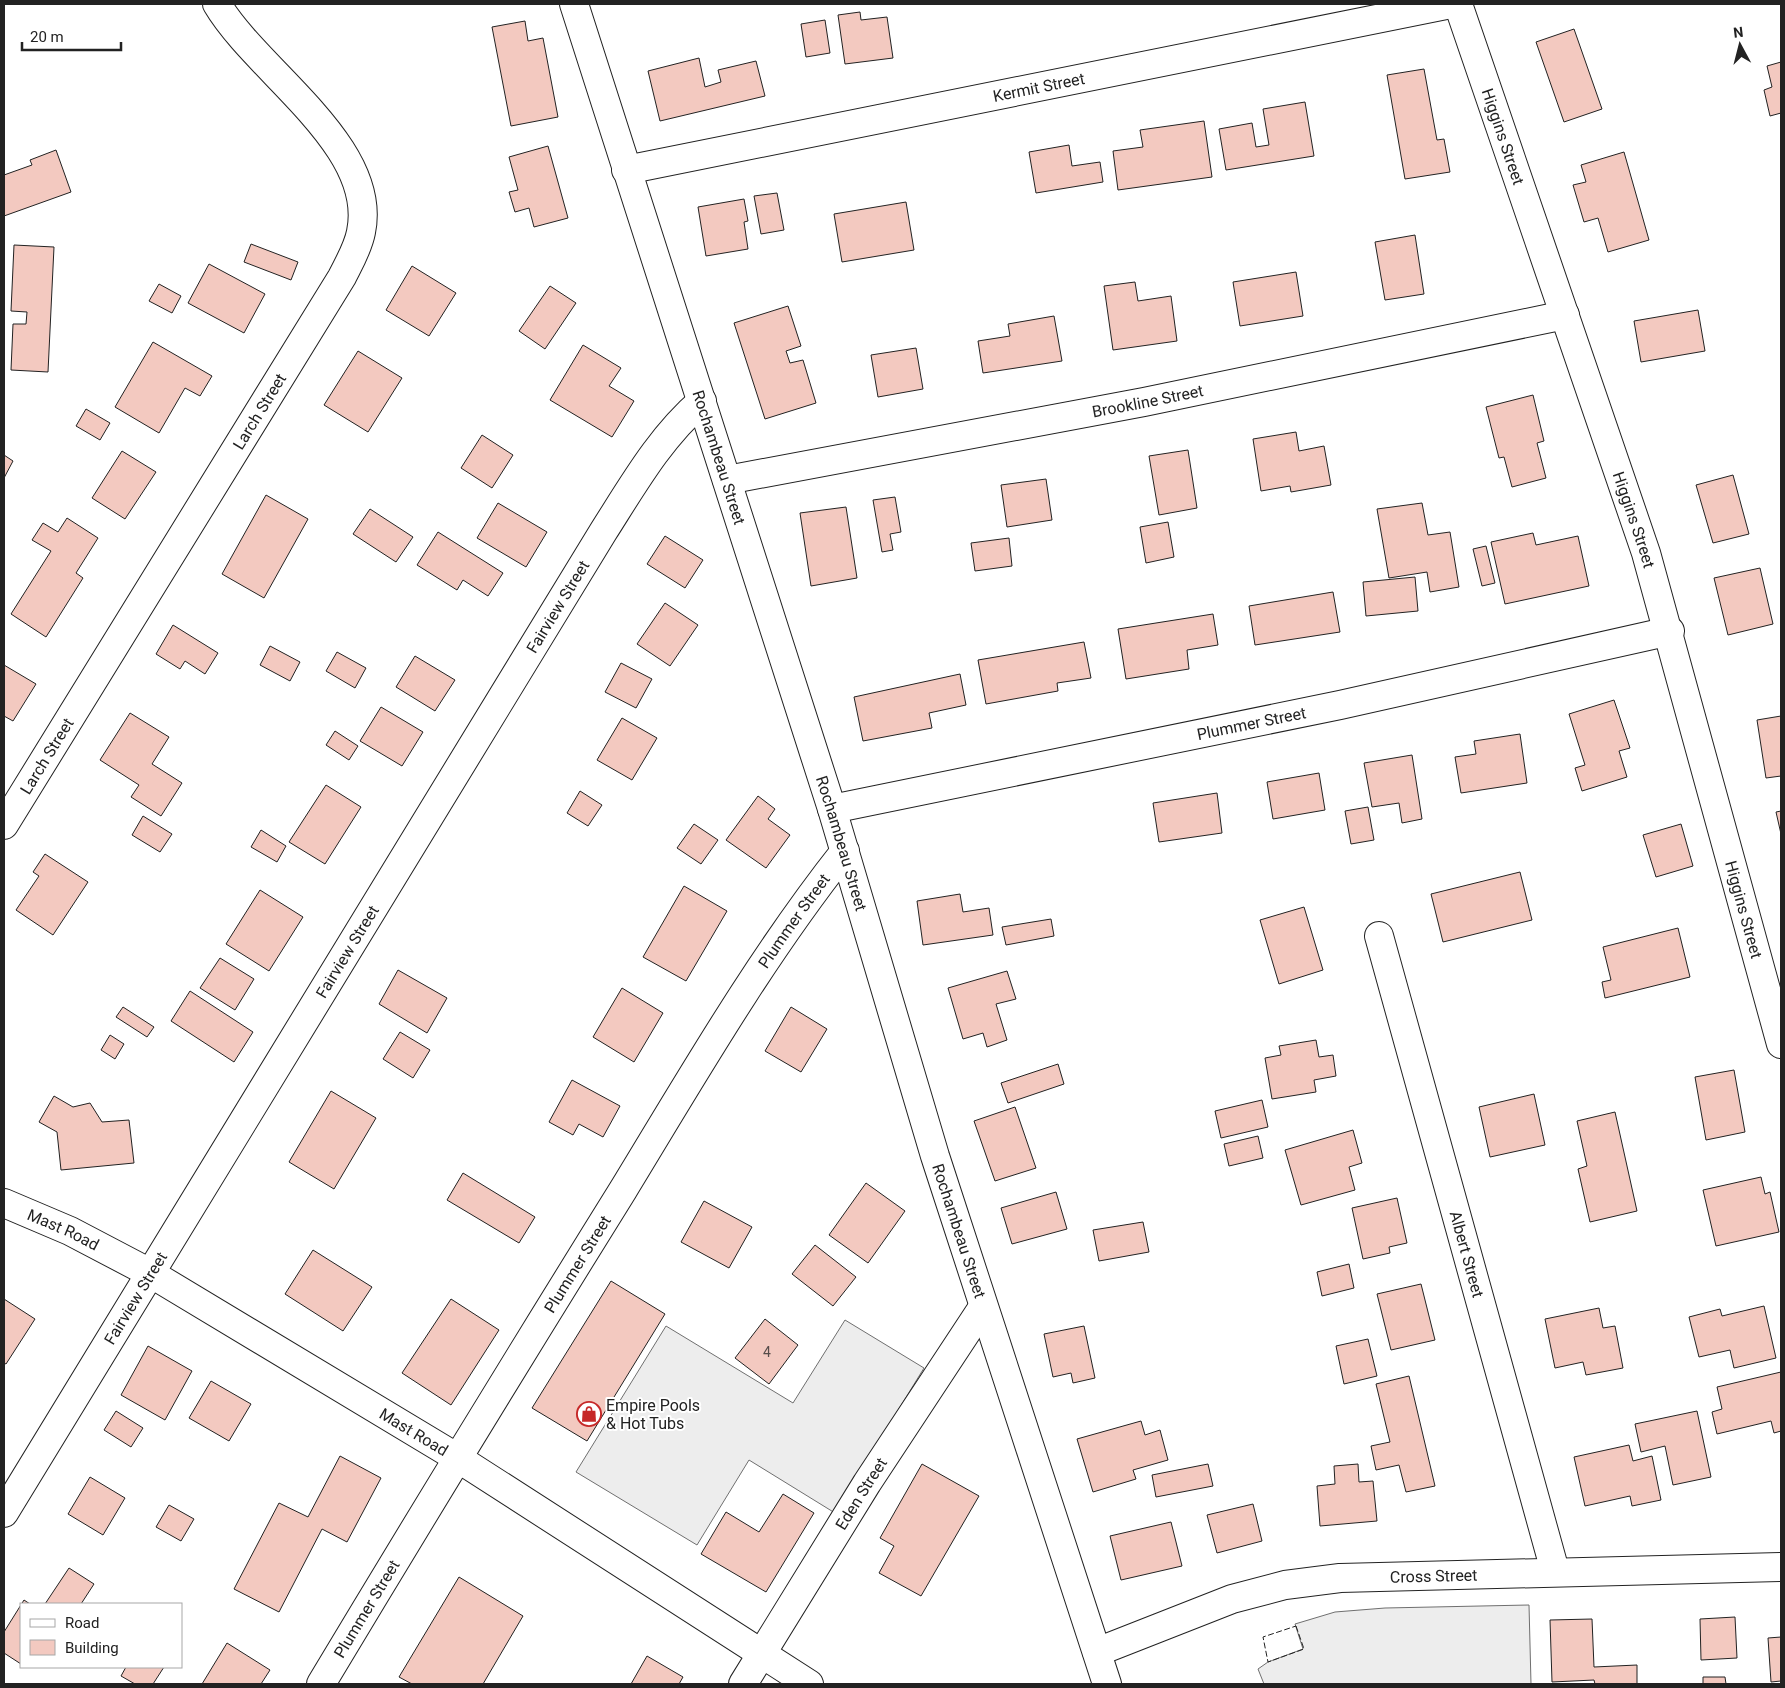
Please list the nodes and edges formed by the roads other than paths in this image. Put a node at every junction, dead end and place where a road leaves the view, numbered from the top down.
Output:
1 (217, 4) edge
2 (574, 4) edge
3 (1451, 4) edge
4 (1458, 4) edge
5 (626, 170) junction
6 (1565, 315) junction
7 (702, 401) junction
8 (727, 480) junction
9 (1670, 631) junction
10 (832, 809) junction
11 (4, 825) edge
12 (845, 851) junction
13 (1379, 936) dead end
14 (1781, 1044) edge
15 (4, 1202) edge
16 (150, 1273) junction
17 (983, 1307) junction
18 (456, 1458) junction
19 (4, 1513) edge
20 (1781, 1567) edge
21 (1554, 1572) junction
22 (1097, 1652) junction
23 (761, 1654) junction
24 (321, 1684) edge
25 (743, 1684) edge
26 (810, 1684) edge
27 (1107, 1684) edge

1 - 11 street, Larch Street
2 - 5 street, Rochambeau Street
3 - 5 street, Kermit Street
4 - 6 street, Higgins Street
5 - 7 street, Rochambeau Street
6 - 8 street, Brookline Street
6 - 9 street, Higgins Street
7 - 8 street, Rochambeau Street
7 - 16 street, Fairview Street
8 - 10 street, Rochambeau Street
9 - 10 street, Plummer Street
9 - 14 street, Higgins Street
10 - 12 street, Rochambeau Street
12 - 17 street, Rochambeau Street
12 - 18 street, Plummer Street
13 - 21 street, Albert Street
15 - 16 street, Mast Road
16 - 18 street, Mast Road
16 - 19 street, Fairview Street
17 - 22 street, Rochambeau Street
17 - 23 street, Eden Street
18 - 23 street, Mast Road
18 - 24 street, Plummer Street
20 - 21 street, Cross Street
21 - 22 street, Cross Street
22 - 27 street, Rochambeau Street
23 - 25 street, Eden Street
23 - 26 street, Mast Road

